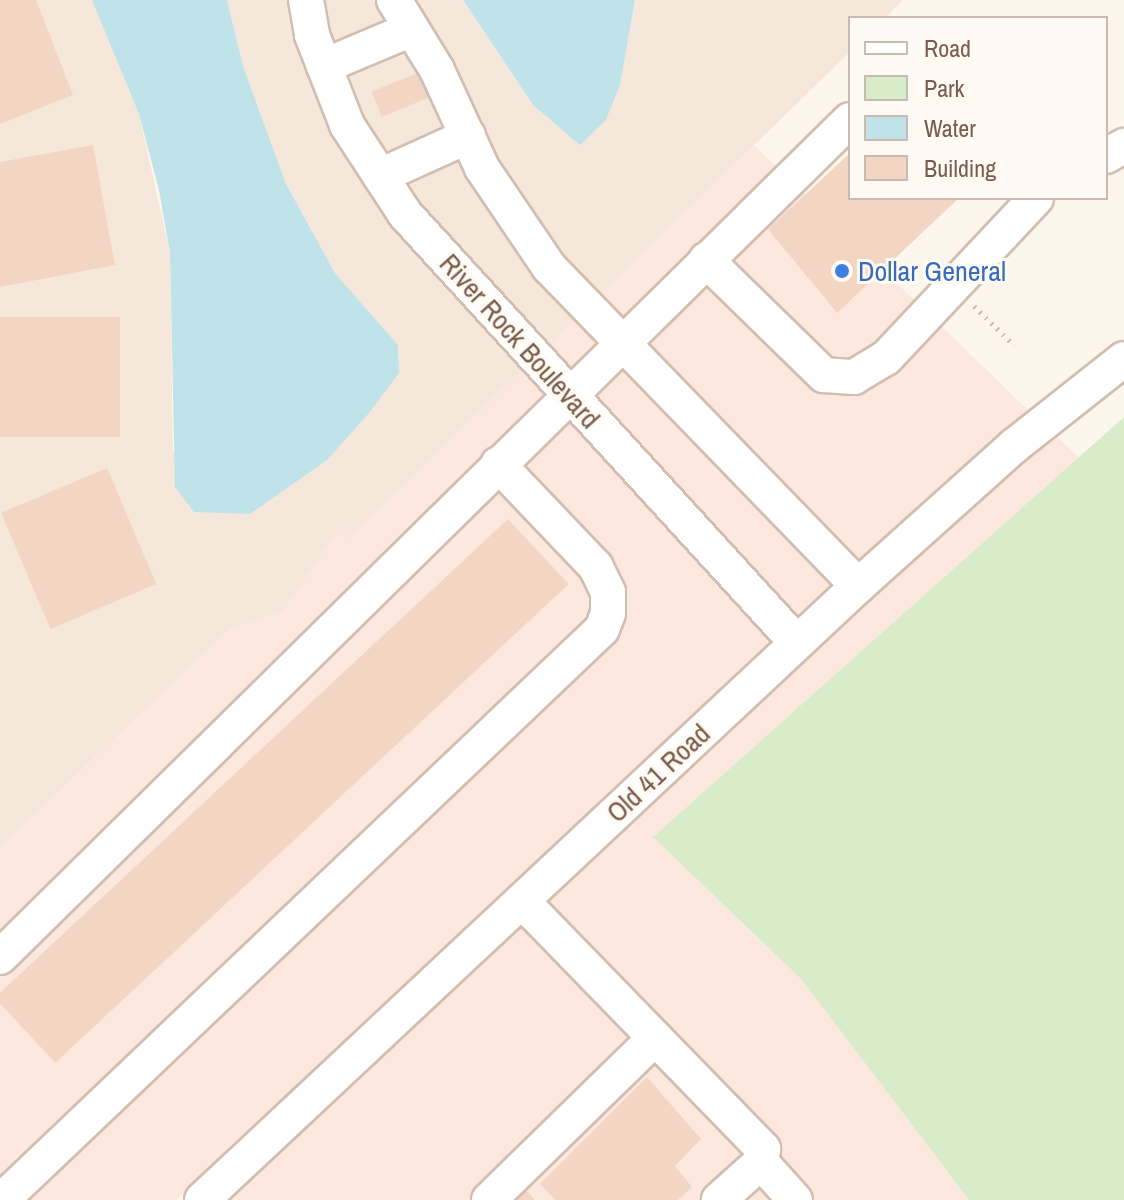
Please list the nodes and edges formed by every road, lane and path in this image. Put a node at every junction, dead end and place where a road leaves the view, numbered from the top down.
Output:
1 (306, 0) edge
2 (394, 0) edge
3 (412, 29) junction
4 (324, 66) junction
5 (848, 122) edge
6 (468, 136) junction
7 (380, 176) junction
8 (1034, 200) edge
9 (706, 260) junction
10 (954, 286) junction
11 (622, 342) junction
12 (1014, 345) dead end
13 (1124, 359) edge
14 (569, 394) junction
15 (498, 464) junction
16 (858, 586) junction
17 (797, 643) junction
18 (522, 901) junction
19 (0, 957) edge
20 (655, 1038) junction
21 (761, 1162) junction
22 (24, 1193) edge
23 (209, 1198) edge
24 (489, 1200) edge
25 (719, 1200) edge
26 (795, 1200) edge

1 - 4 street, River Rock Boulevard
2 - 3 street
3 - 4 street
3 - 6 street
4 - 7 street, River Rock Boulevard
5 - 9 street
6 - 7 street
6 - 11 street
7 - 14 street, River Rock Boulevard
8 - 10 street
9 - 10 street
9 - 11 street
10 - 12 path
11 - 14 street
11 - 16 street
13 - 16 street, Old 41 Road
14 - 15 street
14 - 17 street, River Rock Boulevard
15 - 19 street
15 - 22 street
16 - 17 street, Old 41 Road
17 - 18 street, Old 41 Road
18 - 20 street
18 - 23 street, Old 41 Road
20 - 21 street
20 - 24 street
21 - 25 street
21 - 26 street

